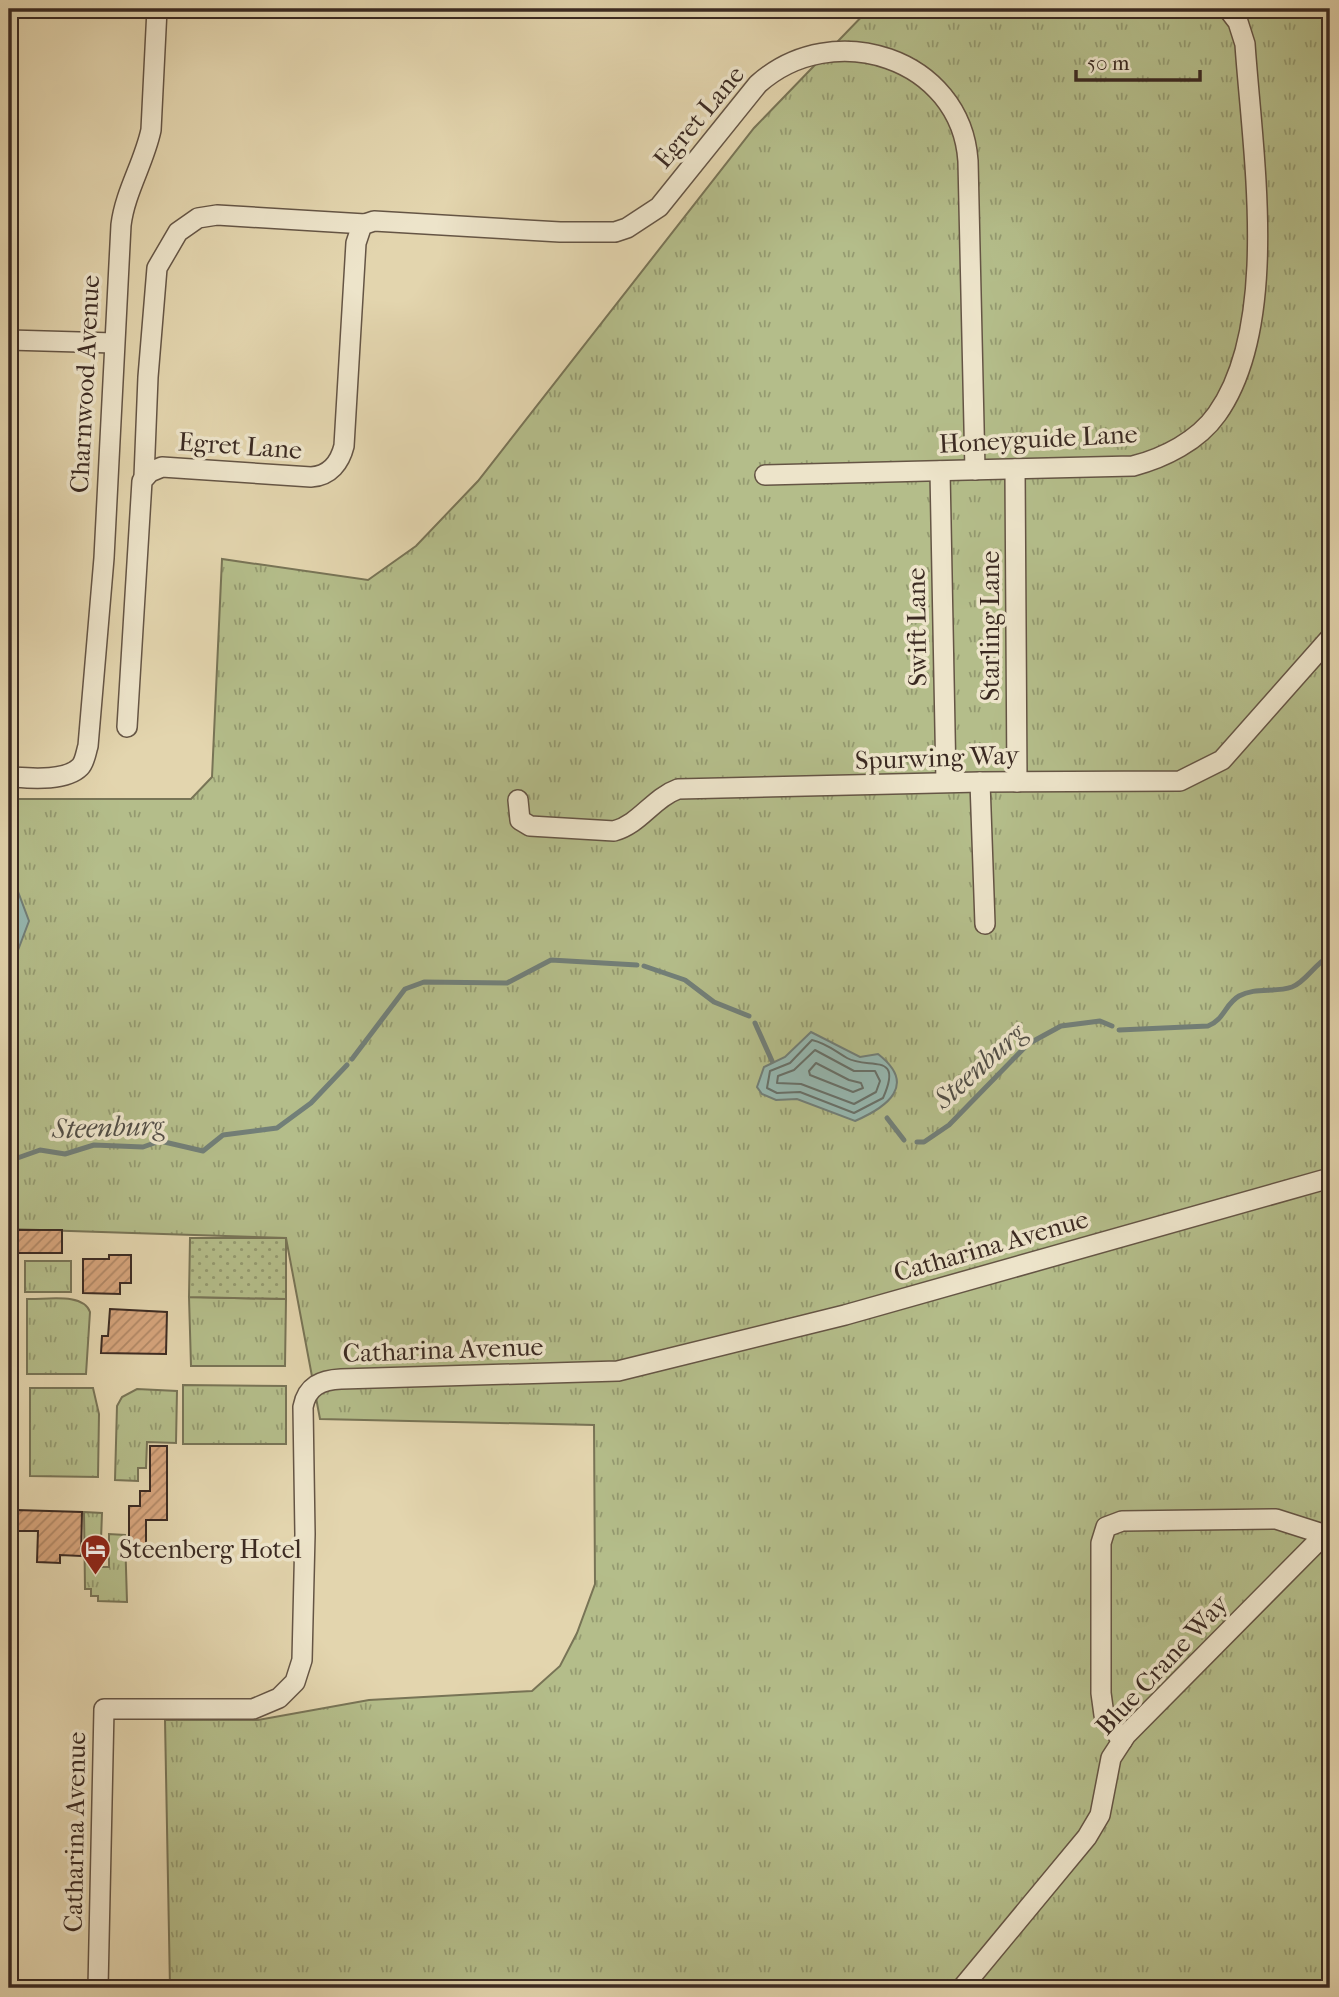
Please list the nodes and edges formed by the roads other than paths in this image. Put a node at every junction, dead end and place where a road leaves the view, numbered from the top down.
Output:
1 (157, 9) edge
2 (1228, 9) edge
3 (365, 224) junction
4 (9, 340) edge
5 (114, 343) junction
6 (1015, 469) junction
7 (975, 470) junction
8 (940, 471) junction
9 (765, 475) dead end
10 (144, 477) junction
11 (1330, 638) edge
12 (127, 727) dead end
13 (9, 777) edge
14 (946, 782) junction
15 (980, 782) junction
16 (1017, 782) junction
17 (519, 800) dead end
18 (985, 924) dead end
19 (1330, 1178) edge
20 (1327, 1532) edge
21 (1122, 1741) junction
22 (98, 1988) edge
23 (962, 1988) edge

1 - 5 street, Charnwood Avenue
2 - 6 street, Honeyguide Lane
3 - 7 street, Egret Lane
3 - 10 street, Egret Lane
3 - 10 street, Egret Lane
4 - 5 street
5 - 13 street, Charnwood Avenue
6 - 7 street, Honeyguide Lane
6 - 16 street, Starling Lane
7 - 8 street, Honeyguide Lane
8 - 9 street, Honeyguide Lane
8 - 14 street, Swift Lane
10 - 12 street, Egret Lane
11 - 16 street, Spurwing Way
14 - 15 street, Spurwing Way
14 - 17 street, Spurwing Way
15 - 16 street, Spurwing Way
15 - 18 street
19 - 22 street, Catharina Avenue
20 - 21 street, Blue Crane Way
20 - 21 street
21 - 23 street, Blue Crane Way

